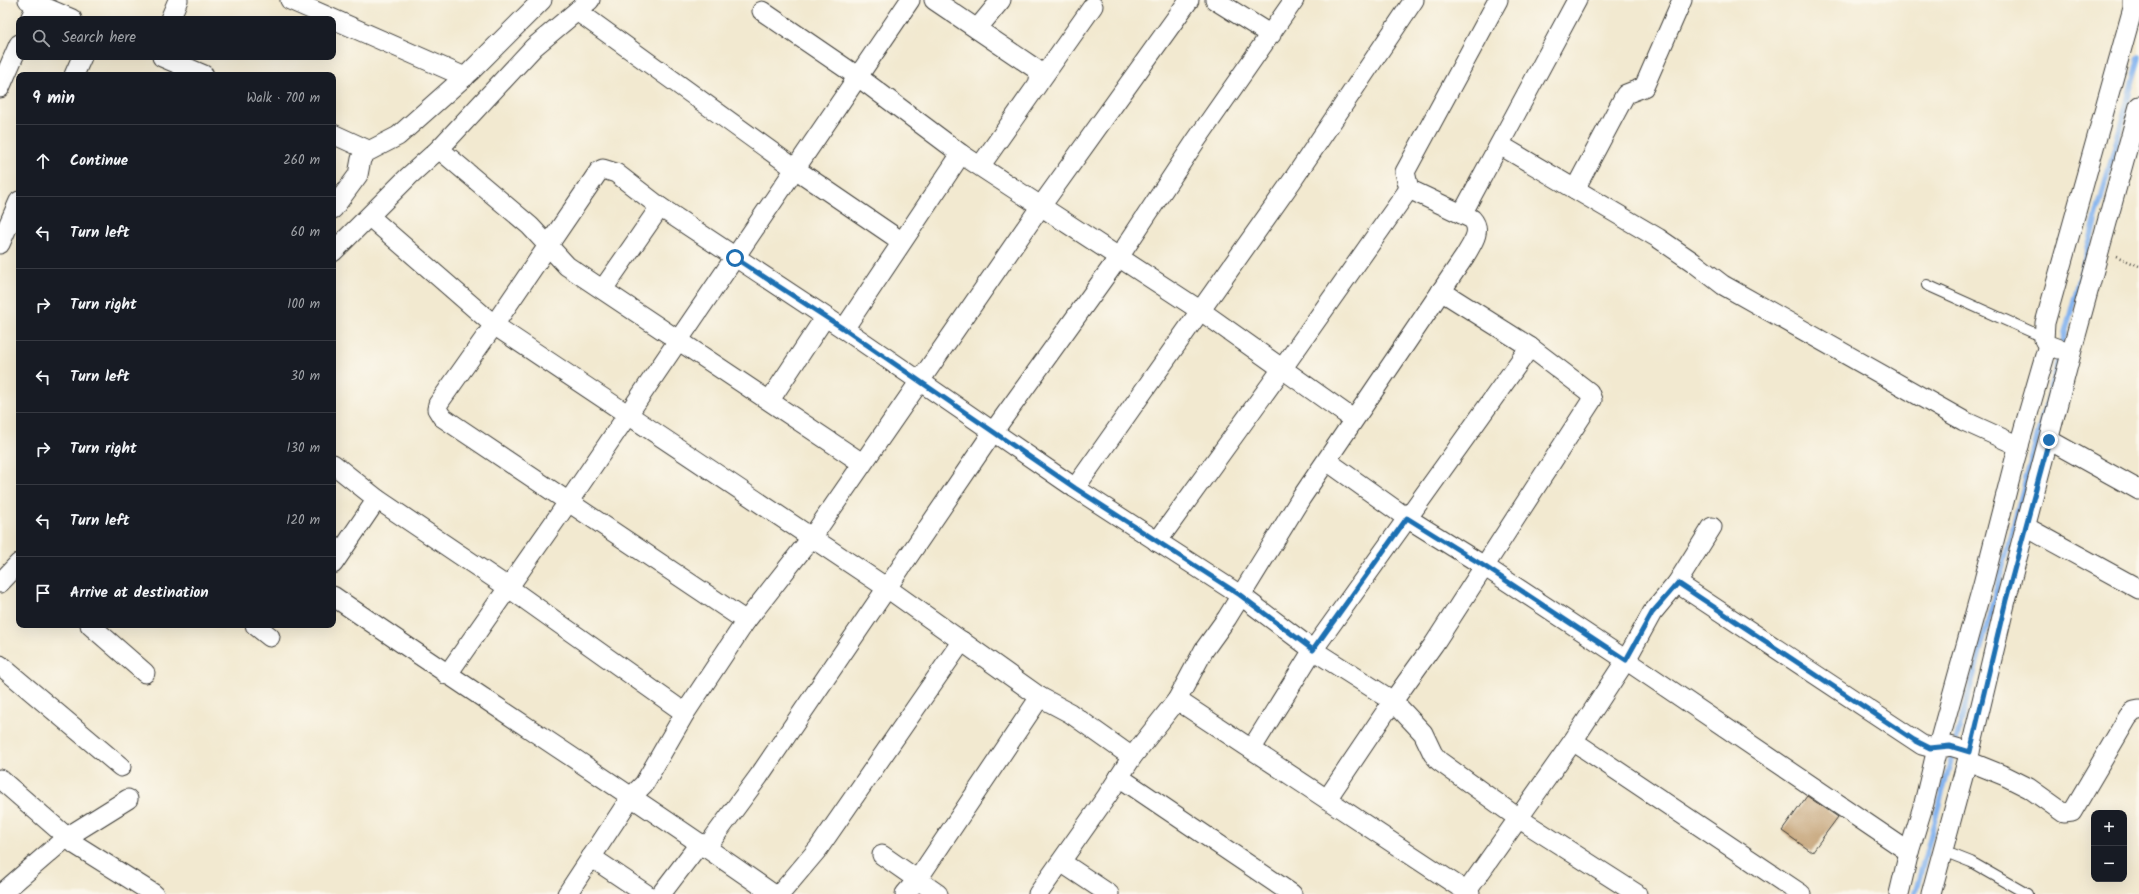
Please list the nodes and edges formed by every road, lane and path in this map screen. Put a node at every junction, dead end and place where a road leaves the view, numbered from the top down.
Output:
1 (178, 0) edge
2 (290, 0) edge
3 (910, 0) edge
4 (934, 0) edge
5 (1001, 0) edge
6 (1189, 0) edge
7 (1216, 0) edge
8 (1294, 0) edge
9 (1414, 0) edge
10 (1498, 0) edge
11 (1577, 0) edge
12 (1682, 0) edge
13 (538, 1) edge
14 (2134, 1) edge
15 (584, 6) edge
16 (1093, 6) dead end
17 (32, 8) edge
18 (762, 11) dead end
19 (61, 16) edge
20 (171, 16) edge
21 (326, 16) edge
22 (336, 20) edge
23 (977, 29) junction
24 (1271, 35) junction
25 (16, 51) edge
26 (81, 60) edge
27 (169, 60) edge
28 (75, 72) edge
29 (197, 72) edge
30 (857, 76) junction
31 (465, 77) junction
32 (1040, 81) junction
33 (0, 88) edge
34 (2139, 106) edge
35 (336, 135) edge
36 (1500, 145) junction
37 (439, 149) junction
38 (368, 150) junction
39 (961, 154) junction
40 (981, 165) junction
41 (794, 168) junction
42 (1408, 189) junction
43 (1575, 189) junction
44 (336, 205) edge
45 (1041, 206) junction
46 (660, 207) junction
47 (16, 208) edge
48 (1462, 214) junction
49 (370, 217) junction
50 (901, 241) junction
51 (0, 244) edge
52 (548, 247) junction
53 (336, 249) edge
54 (2099, 250) junction
55 (1119, 257) junction
56 (735, 258) junction
57 (2139, 266) edge
58 (1927, 285) dead end
59 (602, 289) junction
60 (1441, 291) junction
61 (1201, 311) junction
62 (825, 317) junction
63 (494, 325) junction
64 (844, 329) junction
65 (679, 339) junction
66 (2057, 346) junction
67 (1530, 347) junction
68 (1282, 369) junction
69 (919, 382) junction
70 (770, 400) junction
71 (626, 414) junction
72 (1353, 419) junction
73 (993, 432) junction
74 (2049, 440) junction
75 (2019, 446) junction
76 (1327, 461) junction
77 (862, 463) junction
78 (336, 466) edge
79 (1075, 488) junction
80 (2139, 490) edge
81 (377, 499) junction
82 (569, 501) junction
83 (1407, 518) junction
84 (1712, 527) dead end
85 (2026, 527) junction
86 (812, 537) junction
87 (1157, 542) junction
88 (336, 560) edge
89 (16, 566) edge
90 (1484, 566) junction
91 (0, 583) edge
92 (1678, 583) junction
93 (509, 588) junction
94 (887, 588) junction
95 (2139, 590) edge
96 (1240, 595) junction
97 (336, 598) edge
98 (746, 621) junction
99 (93, 628) edge
100 (258, 628) edge
101 (270, 638) dead end
102 (962, 641) junction
103 (1313, 650) junction
104 (1626, 660) junction
105 (0, 665) edge
106 (145, 673) dead end
107 (447, 675) junction
108 (1040, 697) junction
109 (1177, 700) junction
110 (1393, 701) junction
111 (2139, 710) edge
112 (685, 713) junction
113 (1573, 741) junction
114 (1252, 748) junction
115 (1957, 751) junction
116 (1132, 758) junction
117 (121, 768) dead end
118 (1119, 776) junction
119 (0, 779) edge
120 (630, 797) junction
121 (128, 800) dead end
122 (1327, 800) junction
123 (1518, 818) junction
124 (67, 837) junction
125 (703, 845) junction
126 (1943, 851) junction
127 (1909, 852) junction
128 (882, 855) dead end
129 (591, 857) junction
130 (1061, 862) junction
131 (918, 879) junction
132 (1469, 893) edge
133 (1, 894) edge
134 (154, 894) edge
135 (567, 894) edge
136 (646, 894) edge
137 (661, 894) edge
138 (773, 894) edge
139 (780, 894) edge
140 (905, 894) edge
141 (938, 894) edge
142 (1038, 894) edge
143 (1108, 894) edge
144 (1292, 894) edge
145 (1637, 894) edge
146 (1801, 894) edge
147 (1899, 894) edge
148 (1931, 894) edge
149 (2027, 894) edge

1 - 20 street
2 - 21 street
3 - 30 street
4 - 23 street
5 - 23 street
6 - 45 street
7 - 24 street
8 - 24 street
9 - 61 street
10 - 42 street
11 - 36 street
12 - 43 street
13 - 31 street
14 - 66 street
15 - 37 street
15 - 41 street
16 - 32 street
17 - 19 street
18 - 30 street
22 - 31 street
23 - 32 street
24 - 55 street
25 - 33 street
26 - 28 street
27 - 29 street
30 - 39 street
30 - 41 street
31 - 38 street
32 - 40 street
34 - 54 street
35 - 38 street
36 - 43 street
36 - 48 street
37 - 49 street
37 - 52 street
38 - 44 street
39 - 40 street
39 - 50 street
40 - 45 street
41 - 50 street
41 - 56 street
42 - 48 street
42 - 68 street
43 - 75 street
45 - 55 street
45 - 69 street
46 - 52 street
46 - 56 street
46 - 59 street
47 - 51 street
48 - 60 street
49 - 53 street
49 - 63 street
50 - 64 street
52 - 59 street
52 - 63 street
54 - 57 path
54 - 66 street
55 - 61 street
55 - 73 street
56 - 62 street
56 - 65 street
58 - 66 lane
59 - 65 street
60 - 67 street
60 - 72 street
61 - 68 street
61 - 79 street
62 - 64 street
62 - 70 street
63 - 71 street
63 - 82 street
64 - 69 street
65 - 70 street
65 - 71 street
66 - 74 street
66 - 75 street
67 - 83 street
67 - 90 street
68 - 72 street
68 - 87 street
69 - 73 street
69 - 77 street
70 - 77 street
71 - 82 street
71 - 86 street
72 - 76 street
73 - 79 street
73 - 94 street
74 - 80 street
74 - 85 street
75 - 115 street
76 - 83 street
76 - 96 street
77 - 86 street
78 - 81 street
79 - 87 street
81 - 88 street
81 - 93 street
82 - 93 street
82 - 98 street
83 - 90 street
83 - 103 street
84 - 92 street
85 - 95 street
85 - 115 street
86 - 94 street
86 - 98 street
87 - 96 street
89 - 91 street
90 - 104 street
90 - 110 street
92 - 104 street
92 - 115 street
93 - 107 street
93 - 112 street
94 - 102 street
94 - 125 street
96 - 103 street
96 - 109 street
97 - 107 street
98 - 112 street
99 - 106 street
100 - 101 street
102 - 108 street
102 - 139 street
103 - 110 street
103 - 114 street
104 - 113 street
104 - 127 street
105 - 117 street
107 - 120 street
108 - 116 street
108 - 131 street
109 - 114 street
109 - 116 street
110 - 122 street
110 - 123 street
111 - 115 street
112 - 120 street
113 - 123 street
113 - 146 street
114 - 122 street
115 - 126 street
115 - 127 street
116 - 118 street
118 - 130 street
118 - 144 street
119 - 124 street
120 - 125 street
120 - 129 street
121 - 124 street
122 - 132 street
123 - 132 street
123 - 145 street
124 - 133 street
124 - 134 street
125 - 137 street
125 - 138 street
126 - 148 street
126 - 149 lane
127 - 147 street
128 - 131 street
129 - 135 street
129 - 136 street
130 - 142 street
130 - 143 street
131 - 140 street
131 - 141 street

